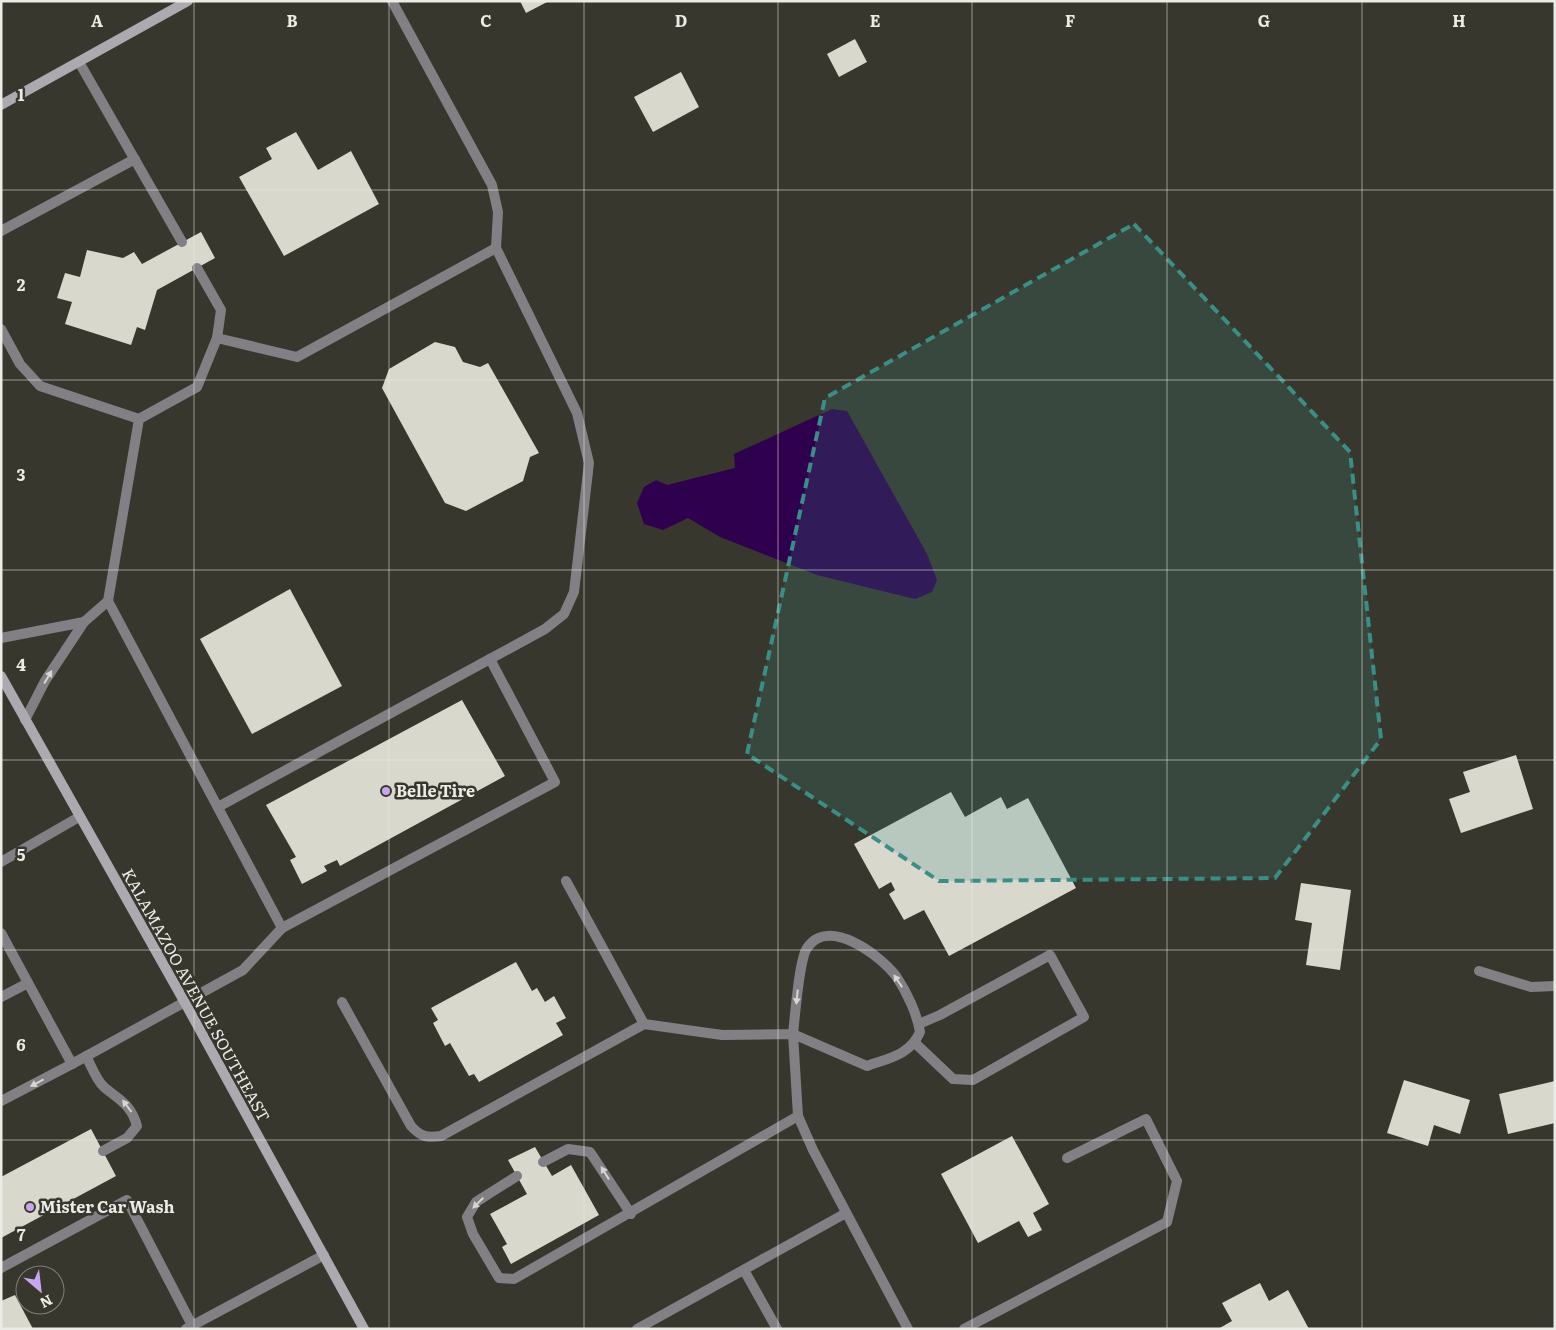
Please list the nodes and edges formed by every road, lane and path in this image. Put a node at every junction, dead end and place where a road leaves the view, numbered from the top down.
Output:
1 (188, 1) edge
2 (392, 1) edge
3 (79, 62) junction
4 (1, 105) edge
5 (135, 159) junction
6 (1, 230) edge
7 (182, 242) dead end
8 (496, 248) junction
9 (197, 268) dead end
10 (1, 329) edge
11 (217, 338) junction
12 (140, 419) junction
13 (108, 601) junction
14 (84, 622) junction
15 (1, 638) edge
16 (490, 659) junction
17 (1, 676) edge
18 (25, 720) junction
19 (218, 807) junction
20 (79, 817) junction
21 (1, 862) edge
22 (566, 881) dead end
23 (282, 928) junction
24 (1, 933) edge
25 (1479, 971) dead end
26 (28, 982) junction
27 (1555, 986) edge
28 (1, 997) edge
29 (184, 1001) junction
30 (342, 1002) dead end
31 (644, 1024) junction
32 (919, 1024) junction
33 (793, 1034) junction
34 (915, 1043) junction
35 (86, 1056) junction
36 (72, 1064) junction
37 (1, 1102) edge
38 (798, 1116) junction
39 (102, 1151) dead end
40 (1067, 1158) dead end
41 (543, 1162) dead end
42 (517, 1176) dead end
43 (846, 1213) junction
44 (631, 1214) junction
45 (324, 1255) junction
46 (1, 1268) edge
47 (744, 1270) junction
48 (191, 1327) edge
49 (364, 1329) edge
50 (637, 1329) edge
51 (777, 1329) edge
52 (908, 1329) edge
53 (964, 1329) edge

1 - 3 main road
2 - 8 street
3 - 4 main road
3 - 5 street
5 - 6 street
5 - 7 street
8 - 11 street
8 - 16 street
9 - 11 street
10 - 12 street
11 - 12 street
12 - 13 street
13 - 14 street
13 - 19 street
14 - 15 street
18 -> 14 street
16 - 19 street
16 - 23 street
17 - 18 main road, KALAMAZOO AVENUE SOUTHEAST
18 - 20 main road, KALAMAZOO AVENUE SOUTHEAST
19 - 23 street
20 - 21 street
20 - 29 main road, KALAMAZOO AVENUE SOUTHEAST
22 - 31 street
23 - 29 street
24 - 26 street
25 - 27 street
26 - 28 street
26 - 36 street
29 - 35 street
29 - 45 main road, KALAMAZOO AVENUE SOUTHEAST
30 - 31 street
31 - 33 street
32 -> 33 street
32 - 34 street
32 - 34 street
33 - 34 street
33 - 38 street
35 - 36 street
39 -> 35 street
36 -> 37 street
38 - 43 street
38 - 44 street
40 - 53 street
44 -> 41 street
42 -> 44 street
43 - 47 street
43 - 52 street
45 - 48 street
45 - 49 main road, KALAMAZOO AVENUE SOUTHEAST
46 - 48 street
47 - 50 street
47 - 51 street

